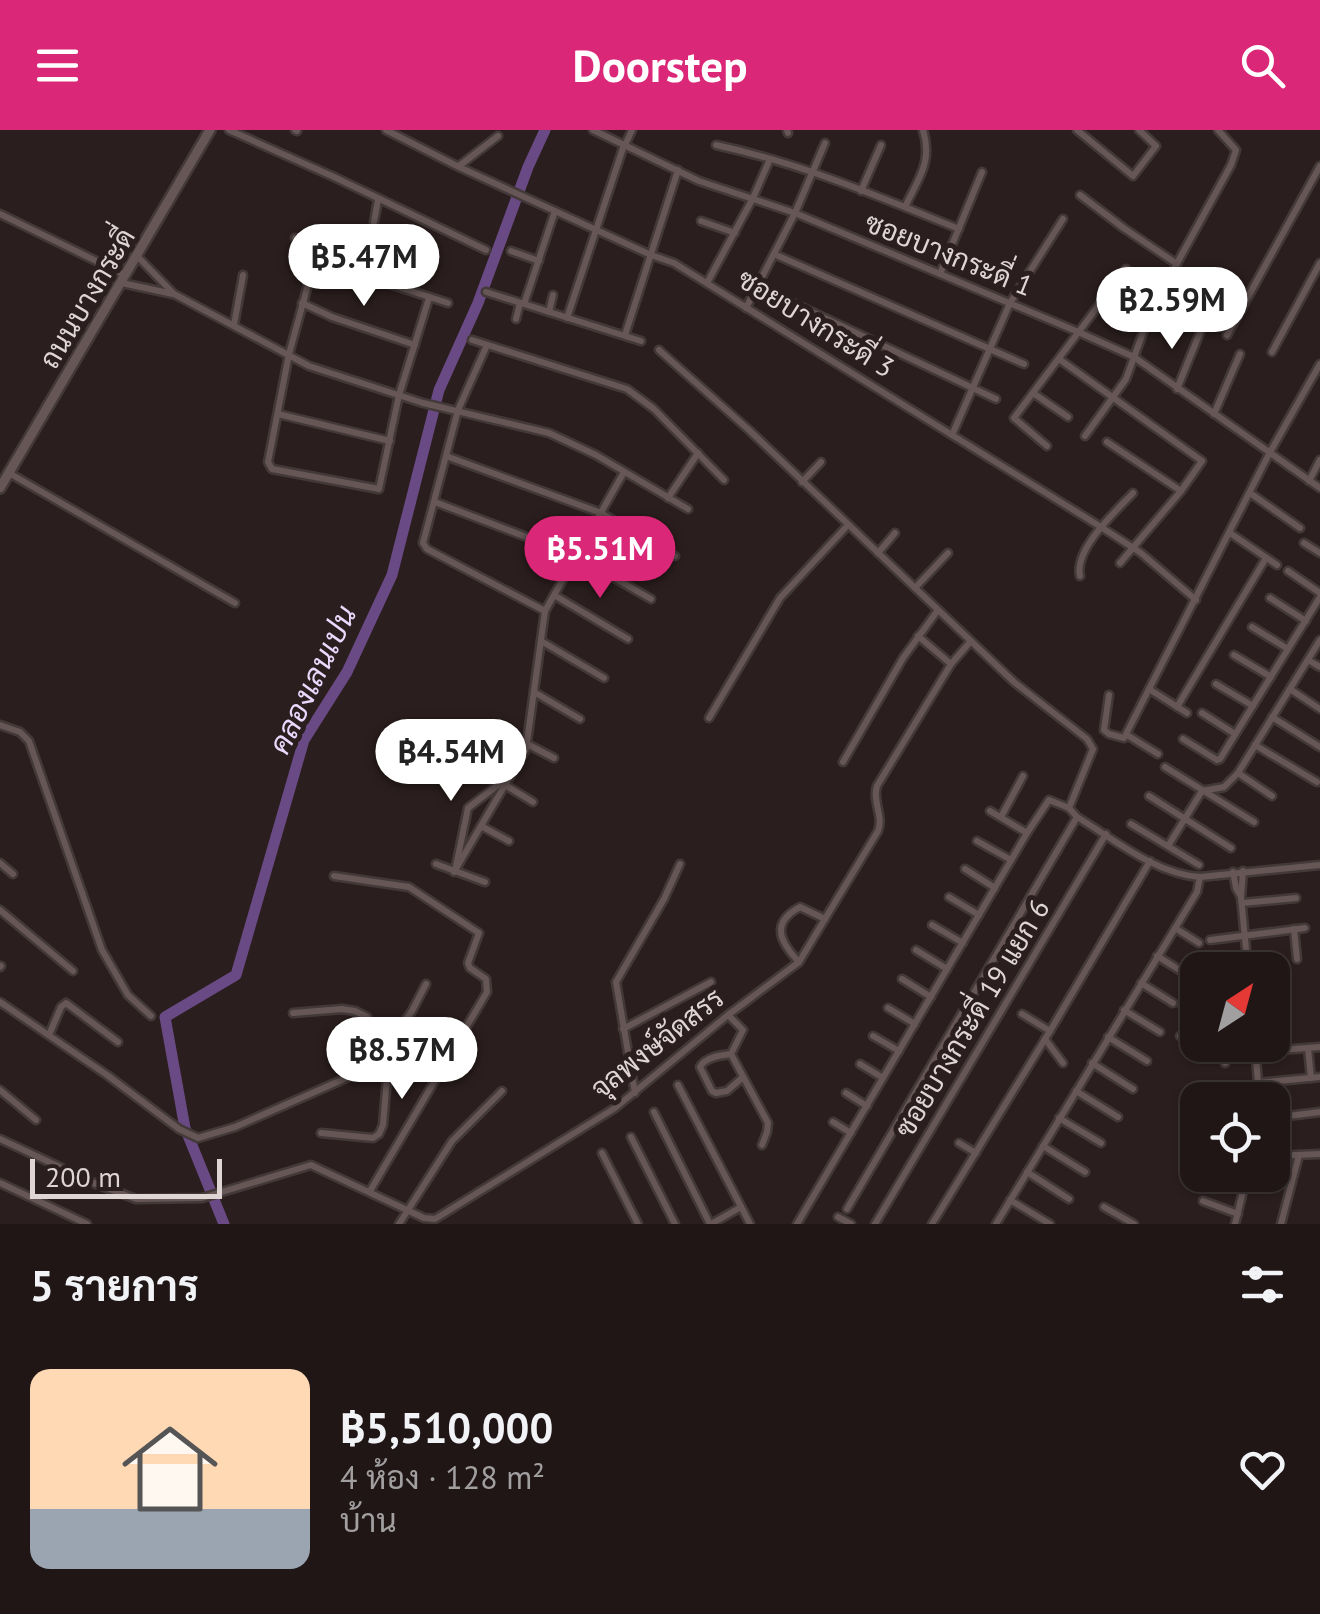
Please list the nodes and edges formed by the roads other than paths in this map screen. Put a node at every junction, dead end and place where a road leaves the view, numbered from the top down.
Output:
1 (210, 130) edge
2 (229, 130) edge
3 (386, 130) edge
4 (593, 130) edge
5 (632, 130) edge
6 (923, 130) edge
7 (1077, 130) edge
8 (1139, 130) edge
9 (1218, 130) edge
10 (498, 136) dead end
11 (825, 144) dead end
12 (624, 145) junction
13 (716, 145) dead end
14 (881, 145) dead end
15 (770, 159) junction
16 (459, 166) junction
17 (1320, 166) edge
18 (678, 170) junction
19 (812, 172) junction
20 (982, 172) dead end
21 (861, 191) junction
22 (1080, 195) dead end
23 (753, 198) junction
24 (378, 200) junction
25 (905, 207) junction
26 (555, 211) junction
27 (795, 213) junction
28 (0, 214) edge
29 (1063, 219) dead end
30 (701, 221) dead end
31 (374, 222) dead end
32 (958, 228) junction
33 (596, 229) junction
34 (735, 234) junction
35 (295, 238) dead end
36 (486, 250) dead end
37 (510, 251) dead end
38 (317, 252) junction
39 (650, 254) junction
40 (774, 254) junction
41 (138, 256) junction
42 (538, 260) junction
43 (1320, 262) edge
44 (1177, 264) junction
45 (1126, 269) dead end
46 (152, 273) junction
47 (940, 274) junction
48 (244, 275) dead end
49 (124, 279) junction
50 (707, 283) junction
51 (757, 286) junction
52 (144, 287) junction
53 (486, 292) dead end
54 (174, 294) junction
55 (553, 295) dead end
56 (429, 298) junction
57 (302, 303) junction
58 (448, 303) dead end
59 (522, 304) junction
60 (1010, 304) junction
61 (746, 308) junction
62 (549, 312) junction
63 (568, 318) junction
64 (516, 319) dead end
65 (234, 325) junction
66 (1202, 330) dead end
67 (1079, 332) junction
68 (1227, 335) dead end
69 (625, 336) junction
70 (472, 340) dead end
71 (641, 340) dead end
72 (487, 344) junction
73 (415, 345) junction
74 (991, 349) junction
75 (659, 350) dead end
76 (1272, 352) dead end
77 (289, 354) junction
78 (1240, 354) dead end
79 (1134, 357) junction
80 (1058, 359) junction
81 (1024, 364) dead end
82 (1320, 364) edge
83 (974, 388) junction
84 (1177, 388) junction
85 (1033, 394) junction
86 (400, 395) junction
87 (1113, 396) junction
88 (996, 399) dead end
89 (458, 410) junction
90 (278, 414) junction
91 (1214, 414) junction
92 (1068, 417) dead end
93 (952, 435) junction
94 (1086, 436) dead end
95 (390, 441) junction
96 (1108, 442) dead end
97 (1047, 446) dead end
98 (698, 453) junction
99 (1270, 454) junction
100 (446, 456) junction
101 (1320, 460) edge
102 (821, 462) dead end
103 (624, 472) junction
104 (8, 473) junction
105 (724, 480) dead end
106 (1309, 480) junction
107 (802, 482) junction
108 (0, 488) edge
109 (1320, 488) edge
110 (1181, 490) junction
111 (1133, 493) dead end
112 (1250, 493) junction
113 (668, 498) junction
114 (434, 502) junction
115 (688, 510) dead end
116 (601, 512) junction
117 (848, 525) junction
118 (1101, 527) junction
119 (1300, 528) dead end
120 (1230, 532) junction
121 (895, 534) dead end
122 (1304, 542) dead end
123 (1133, 548) junction
124 (878, 553) junction
125 (948, 553) dead end
126 (1320, 553) edge
127 (576, 556) junction
128 (674, 556) dead end
129 (1266, 558) junction
130 (1120, 563) dead end
131 (1277, 565) dead end
132 (1288, 571) dead end
133 (1080, 576) dead end
134 (914, 588) junction
135 (554, 595) junction
136 (1320, 595) edge
137 (1270, 598) dead end
138 (651, 599) dead end
139 (1196, 600) junction
140 (235, 603) dead end
141 (938, 610) junction
142 (545, 611) junction
143 (1306, 621) junction
144 (1252, 627) dead end
145 (918, 636) junction
146 (628, 638) dead end
147 (1320, 640) edge
148 (541, 641) junction
149 (970, 642) junction
150 (1288, 649) junction
151 (1234, 655) dead end
152 (1308, 660) junction
153 (950, 664) junction
154 (1320, 667) edge
155 (1271, 677) junction
156 (604, 678) dead end
157 (1216, 684) dead end
158 (1150, 689) junction
159 (1290, 689) junction
160 (534, 692) junction
161 (1109, 694) dead end
162 (1253, 706) junction
163 (1178, 707) junction
164 (1320, 709) edge
165 (1186, 713) dead end
166 (1202, 713) dead end
167 (1272, 717) junction
168 (710, 718) dead end
169 (580, 719) dead end
170 (0, 725) edge
171 (1235, 734) junction
172 (1127, 735) junction
173 (1183, 739) dead end
174 (527, 744) junction
175 (1255, 745) junction
176 (1320, 748) edge
177 (1158, 754) dead end
178 (554, 758) dead end
179 (843, 762) dead end
180 (1165, 767) dead end
181 (1238, 773) junction
182 (511, 775) junction
183 (1023, 776) dead end
184 (1316, 782) dead end
185 (505, 785) junction
186 (1202, 791) junction
187 (1149, 796) dead end
188 (1272, 796) dead end
189 (533, 802) dead end
190 (1069, 808) junction
191 (990, 811) dead end
192 (1077, 816) junction
193 (1001, 817) junction
194 (1185, 819) junction
195 (1254, 822) dead end
196 (1131, 824) dead end
197 (481, 826) junction
198 (1027, 833) junction
199 (1106, 834) junction
200 (977, 841) dead end
201 (509, 842) dead end
202 (1168, 846) junction
203 (1231, 848) dead end
204 (1011, 860) junction
205 (1150, 861) junction
206 (0, 863) edge
207 (436, 864) dead end
208 (680, 864) dead end
209 (1198, 865) dead end
210 (1320, 865) edge
211 (456, 869) junction
212 (965, 869) dead end
213 (1243, 871) junction
214 (1233, 872) junction
215 (13, 874) dead end
216 (334, 876) dead end
217 (1200, 876) junction
218 (995, 888) junction
219 (948, 897) dead end
220 (1296, 898) dead end
221 (1241, 900) junction
222 (0, 910) edge
223 (979, 916) junction
224 (826, 920) junction
225 (932, 925) dead end
226 (1175, 928) junction
227 (1305, 928) dead end
228 (1294, 929) junction
229 (1244, 934) junction
230 (1210, 940) dead end
231 (963, 942) junction
232 (1199, 944) dead end
233 (916, 950) dead end
234 (1246, 952) edge
235 (1157, 956) junction
236 (1297, 959) dead end
237 (799, 962) junction
238 (1180, 967) edge
239 (947, 969) junction
240 (73, 971) dead end
241 (902, 979) dead end
242 (711, 982) dead end
243 (1141, 983) junction
244 (426, 984) dead end
245 (931, 997) junction
246 (0, 1002) edge
247 (1180, 1004) edge
248 (888, 1008) dead end
249 (1124, 1010) junction
250 (293, 1013) dead end
251 (1022, 1014) dead end
252 (728, 1015) junction
253 (151, 1016) dead end
254 (915, 1024) junction
255 (623, 1029) junction
256 (1050, 1030) junction
257 (1160, 1032) dead end
258 (49, 1035) junction
259 (873, 1036) dead end
260 (1108, 1036) junction
261 (391, 1038) junction
262 (1045, 1039) junction
263 (118, 1042) dead end
264 (1320, 1047) edge
265 (1290, 1048) edge
266 (1308, 1048) junction
267 (899, 1051) junction
268 (731, 1054) junction
269 (1147, 1061) dead end
270 (1063, 1063) dead end
271 (1092, 1063) junction
272 (387, 1064) junction
273 (860, 1064) dead end
274 (444, 1065) junction
275 (742, 1078) junction
276 (882, 1078) junction
277 (1315, 1078) edge
278 (1269, 1082) edge
279 (678, 1085) dead end
280 (1133, 1089) dead end
281 (0, 1090) edge
282 (502, 1091) dead end
283 (1076, 1091) junction
284 (634, 1092) junction
285 (846, 1093) dead end
286 (867, 1106) junction
287 (654, 1112) dead end
288 (1320, 1112) edge
289 (1290, 1116) edge
290 (1118, 1117) dead end
291 (1059, 1118) junction
292 (36, 1120) dead end
293 (833, 1122) dead end
294 (321, 1133) dead end
295 (851, 1133) junction
296 (632, 1138) dead end
297 (0, 1139) edge
298 (1100, 1143) dead end
299 (762, 1144) dead end
300 (959, 1144) dead end
301 (1043, 1146) junction
302 (602, 1153) dead end
303 (976, 1153) junction
304 (1320, 1154) edge
305 (1290, 1155) edge
306 (1299, 1155) junction
307 (1027, 1172) junction
308 (1086, 1172) dead end
309 (0, 1183) edge
310 (370, 1192) junction
311 (1244, 1192) edge
312 (1069, 1199) dead end
313 (1010, 1200) junction
314 (1203, 1201) dead end
315 (741, 1207) junction
316 (1104, 1207) dead end
317 (847, 1209) dead end
318 (407, 1210) junction
319 (1238, 1214) junction
320 (838, 1217) dead end
321 (88, 1224) edge
322 (399, 1224) edge
323 (638, 1224) edge
324 (675, 1224) edge
325 (711, 1224) edge
326 (750, 1224) edge
327 (796, 1224) edge
328 (851, 1224) edge
329 (876, 1224) edge
330 (932, 1224) edge
331 (996, 1224) edge
332 (1050, 1224) edge
333 (1134, 1224) edge
334 (1235, 1224) edge
335 (1281, 1224) edge

1 - 41 street, ถนนบางกระดี่
2 - 24 street
3 - 16 street, ซอยบางกระดี่ 3
4 - 12 street, ซอยบางกระดี่ 1
5 - 12 street
6 - 25 street
7 - 8 street
9 - 44 street
10 - 16 street
11 - 19 street
12 - 18 street, ซอยบางกระดี่ 1
12 - 33 street
13 - 15 street
14 - 21 street
15 - 19 street
15 - 23 street
16 - 26 street, ซอยบางกระดี่ 3
17 - 68 street
18 - 23 street, ซอยบางกระดี่ 1
18 - 39 street
19 - 21 street
19 - 27 street
20 - 32 street
21 - 25 street
22 - 44 street
23 - 27 street, ซอยบางกระดี่ 1
23 - 34 street
24 - 31 street
24 - 36 street
25 - 32 street
26 - 33 street, ซอยบางกระดี่ 3
26 - 42 street
27 - 40 street
27 - 47 street, ซอยบางกระดี่ 1
28 - 49 street
29 - 60 street
30 - 34 street
32 - 47 street
33 - 39 street, ซอยบางกระดี่ 3
33 - 63 street
34 - 50 street
35 - 38 street
37 - 42 street
38 - 56 street
38 - 57 street
39 - 50 street, ซอยบางกระดี่ 3
39 - 69 street
40 - 51 street
40 - 74 street
41 - 46 street
41 - 49 street, ถนนบางกระดี่
42 - 59 street
43 - 76 street
44 - 79 street
45 - 67 street
46 - 52 street
46 - 54 street
47 - 60 street, ซอยบางกระดี่ 1
48 - 65 street
49 - 52 street
49 - 104 street, ถนนบางกระดี่
50 - 61 street, ซอยบางกระดี่ 3
51 - 61 street
51 - 83 street
52 - 54 street
53 - 59 street
54 - 65 street
55 - 62 street
56 - 58 street
56 - 73 street
57 - 73 street
57 - 77 street
59 - 62 street
59 - 64 street
60 - 67 street, ซอยบางกระดี่ 1
60 - 74 street
61 - 93 street, ซอยบางกระดี่ 3
62 - 63 street
63 - 69 street
65 - 77 street
66 - 84 street
67 - 79 street, ซอยบางกระดี่ 1
67 - 80 street
69 - 71 street
70 - 72 street
72 - 89 street
72 - 98 street
73 - 86 street
74 - 81 street
74 - 83 street
75 - 107 street
77 - 86 street
77 - 90 street
78 - 91 street
79 - 84 street, ซอยบางกระดี่ 1
79 - 87 street
80 - 85 street
80 - 87 street
82 - 99 street
83 - 88 street
83 - 93 street
84 - 91 street, ซอยบางกระดี่ 1
85 - 92 street
85 - 97 street
86 - 89 street
86 - 95 street
87 - 94 street
87 - 110 street
89 - 100 street
89 - 103 street
90 - 95 street
90 - 95 street
91 - 99 street, ซอยบางกระดี่ 1
93 - 118 street, ซอยบางกระดี่ 3
96 - 110 street
98 - 105 street
98 - 113 street
99 - 106 street, ซอยบางกระดี่ 1
99 - 112 street
100 - 114 street
100 - 116 street
101 - 106 street
102 - 107 street
103 - 113 street
103 - 116 street
104 - 108 street, ถนนบางกระดี่
104 - 140 street
106 - 109 street, ซอยบางกระดี่ 1
107 - 117 street
110 - 123 street
111 - 118 street
112 - 119 street
112 - 120 street
113 - 115 street
114 - 127 street
114 - 142 street
116 - 127 street
116 - 128 street
117 - 124 street
117 - 168 street
118 - 123 street, ซอยบางกระดี่ 3
118 - 133 street
120 - 129 street
120 - 139 street
121 - 124 street
122 - 126 street
123 - 130 street
123 - 139 street, ซอยบางกระดี่ 3
124 - 134 street
125 - 134 street
127 - 135 street
127 - 138 street
129 - 131 street
129 - 163 street
132 - 136 street
134 - 141 street
135 - 142 street
135 - 146 street
136 - 143 street
137 - 143 street
139 - 158 street
141 - 145 street
141 - 149 street
142 - 148 street
143 - 150 street
144 - 150 street
145 - 153 street
145 - 179 street
147 - 152 street
148 - 156 street
148 - 160 street
149 - 153 street, จุลพงษ์จัดสรร
149 - 190 street
150 - 155 street
151 - 155 street
152 - 154 street
152 - 159 street
153 - 224 street, จุลพงษ์จัดสรร
155 - 162 street
157 - 162 street
158 - 163 street
158 - 172 street
159 - 164 street
159 - 167 street
160 - 169 street
160 - 174 street
161 - 172 street
162 - 171 street
163 - 165 street
166 - 171 street
167 - 175 street
167 - 176 street
170 - 253 street
171 - 173 street
172 - 177 street
174 - 178 street
174 - 182 street
175 - 181 street
175 - 184 street
180 - 186 street
181 - 186 street
181 - 188 street
182 - 185 street
182 - 211 street
183 - 193 street
185 - 189 street
185 - 197 street
186 - 194 street
186 - 195 street
187 - 194 street
190 - 192 street
190 - 198 street
191 - 193 street
192 - 199 street
192 - 317 street
193 - 198 street
194 - 202 street
194 - 203 street
196 - 202 street
197 - 201 street
197 - 211 street
198 - 204 street
199 - 205 street
199 - 329 street, ซอยบางกระดี่ 19 แยก 6
200 - 204 street
202 - 209 street
204 - 218 street
205 - 217 street
205 - 256 street
206 - 215 street
207 - 211 street
208 - 255 street
210 - 213 street
212 - 218 street
213 - 214 street
213 - 221 street
214 - 217 street
214 - 221 street
216 - 274 street
217 - 226 street
218 - 223 street
219 - 223 street
220 - 221 street
221 - 229 street
222 - 240 street
223 - 231 street
224 - 237 street, จุลพงษ์จัดสรร
224 - 237 street
225 - 231 street
226 - 232 street
226 - 235 street
227 - 228 street
228 - 229 street
228 - 236 street
229 - 230 street
229 - 234 street
231 - 239 street
233 - 239 street
235 - 238 street
235 - 243 street
237 - 252 street, จุลพงษ์จัดสรร
239 - 245 street
241 - 245 street
242 - 255 street
243 - 247 street
243 - 249 street
244 - 261 street
245 - 254 street
246 - 258 street
248 - 254 street
249 - 257 street
249 - 260 street
250 - 261 street
251 - 256 street
252 - 268 street
252 - 284 street, จุลพงษ์จัดสรร
254 - 267 street
255 - 284 street
256 - 262 street
258 - 263 street
258 - 272 street
259 - 267 street
260 - 269 street
260 - 271 street
261 - 272 street
262 - 270 street
262 - 303 street
264 - 266 street
265 - 266 street
266 - 277 street
267 - 276 street
268 - 275 street
268 - 275 street
271 - 280 street
271 - 283 street
272 - 274 street
272 - 294 street
273 - 276 street
274 - 310 street
275 - 299 street
276 - 286 street
277 - 278 street
279 - 315 street
281 - 292 street
282 - 318 street
283 - 290 street
283 - 291 street
284 - 318 street, จุลพงษ์จัดสรร
285 - 286 street
286 - 295 street
287 - 325 street
288 - 289 street
291 - 298 street
291 - 301 street
293 - 295 street
295 - 327 street
296 - 324 street
297 - 310 street, จุลพงษ์จัดสรร
300 - 303 street
301 - 307 street
301 - 308 street
302 - 323 street
303 - 330 street
304 - 306 street
305 - 306 street
306 - 335 street
307 - 312 street
307 - 313 street
309 - 321 street
310 - 318 street, จุลพงษ์จัดสรร
311 - 319 street
313 - 331 street
313 - 332 street
314 - 319 street
315 - 325 street
315 - 326 street
316 - 333 street
318 - 322 street
319 - 334 street
320 - 328 street

